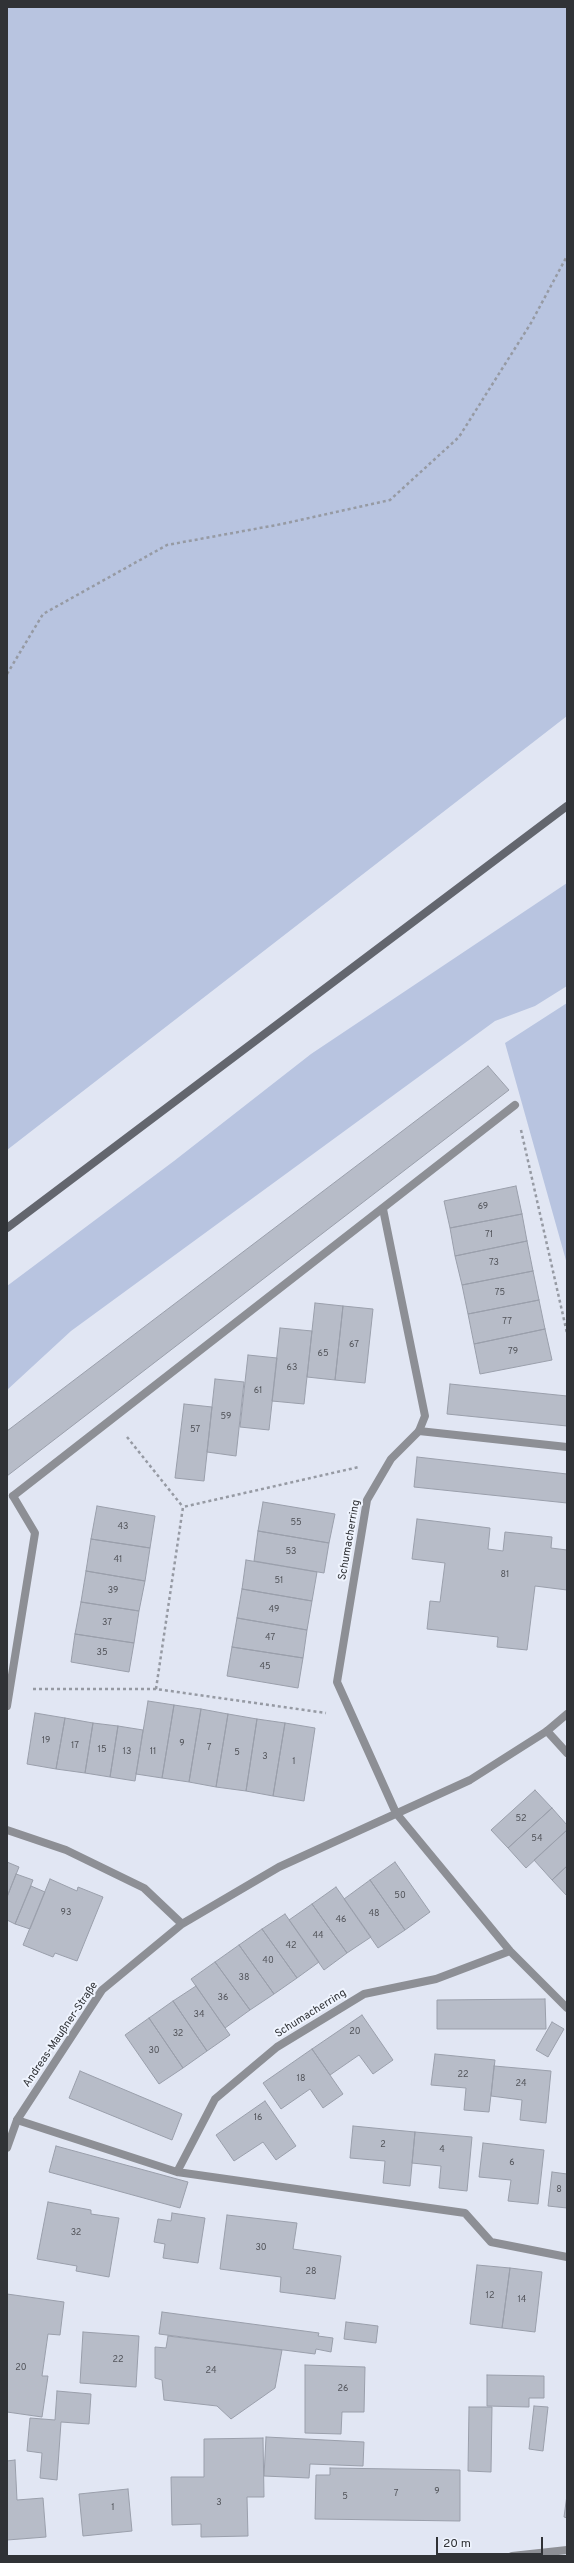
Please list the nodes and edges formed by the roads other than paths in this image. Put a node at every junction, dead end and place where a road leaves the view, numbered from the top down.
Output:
1 (567, 806) edge
2 (515, 1105) road end
3 (383, 1209) junction
4 (7, 1228) edge
5 (419, 1431) junction
6 (567, 1447) edge
7 (7, 1706) edge
8 (567, 1714) edge
9 (547, 1731) junction
10 (567, 1753) edge
11 (396, 1813) junction
12 (7, 1830) edge
13 (182, 1924) junction
14 (510, 1951) junction
15 (567, 2008) edge
16 (17, 2120) junction
17 (7, 2148) edge
18 (177, 2172) junction
19 (567, 2257) edge
20 (567, 2550) edge
21 (512, 2556) edge

1 - 4 main road
2 - 3 street
3 - 5 street, Schumacherring
3 - 7 street
5 - 6 street
5 - 11 street, Schumacherring
8 - 9 street
9 - 10 street
9 - 11 street
11 - 13 street
11 - 14 street, Schumacherring
12 - 13 street
13 - 16 street, Andreas-Maußner-Straße
14 - 15 street, Schumacherring
14 - 18 street, Schumacherring
16 - 17 street, Andreas-Maußner-Straße
16 - 18 street
18 - 19 street
20 - 21 street

